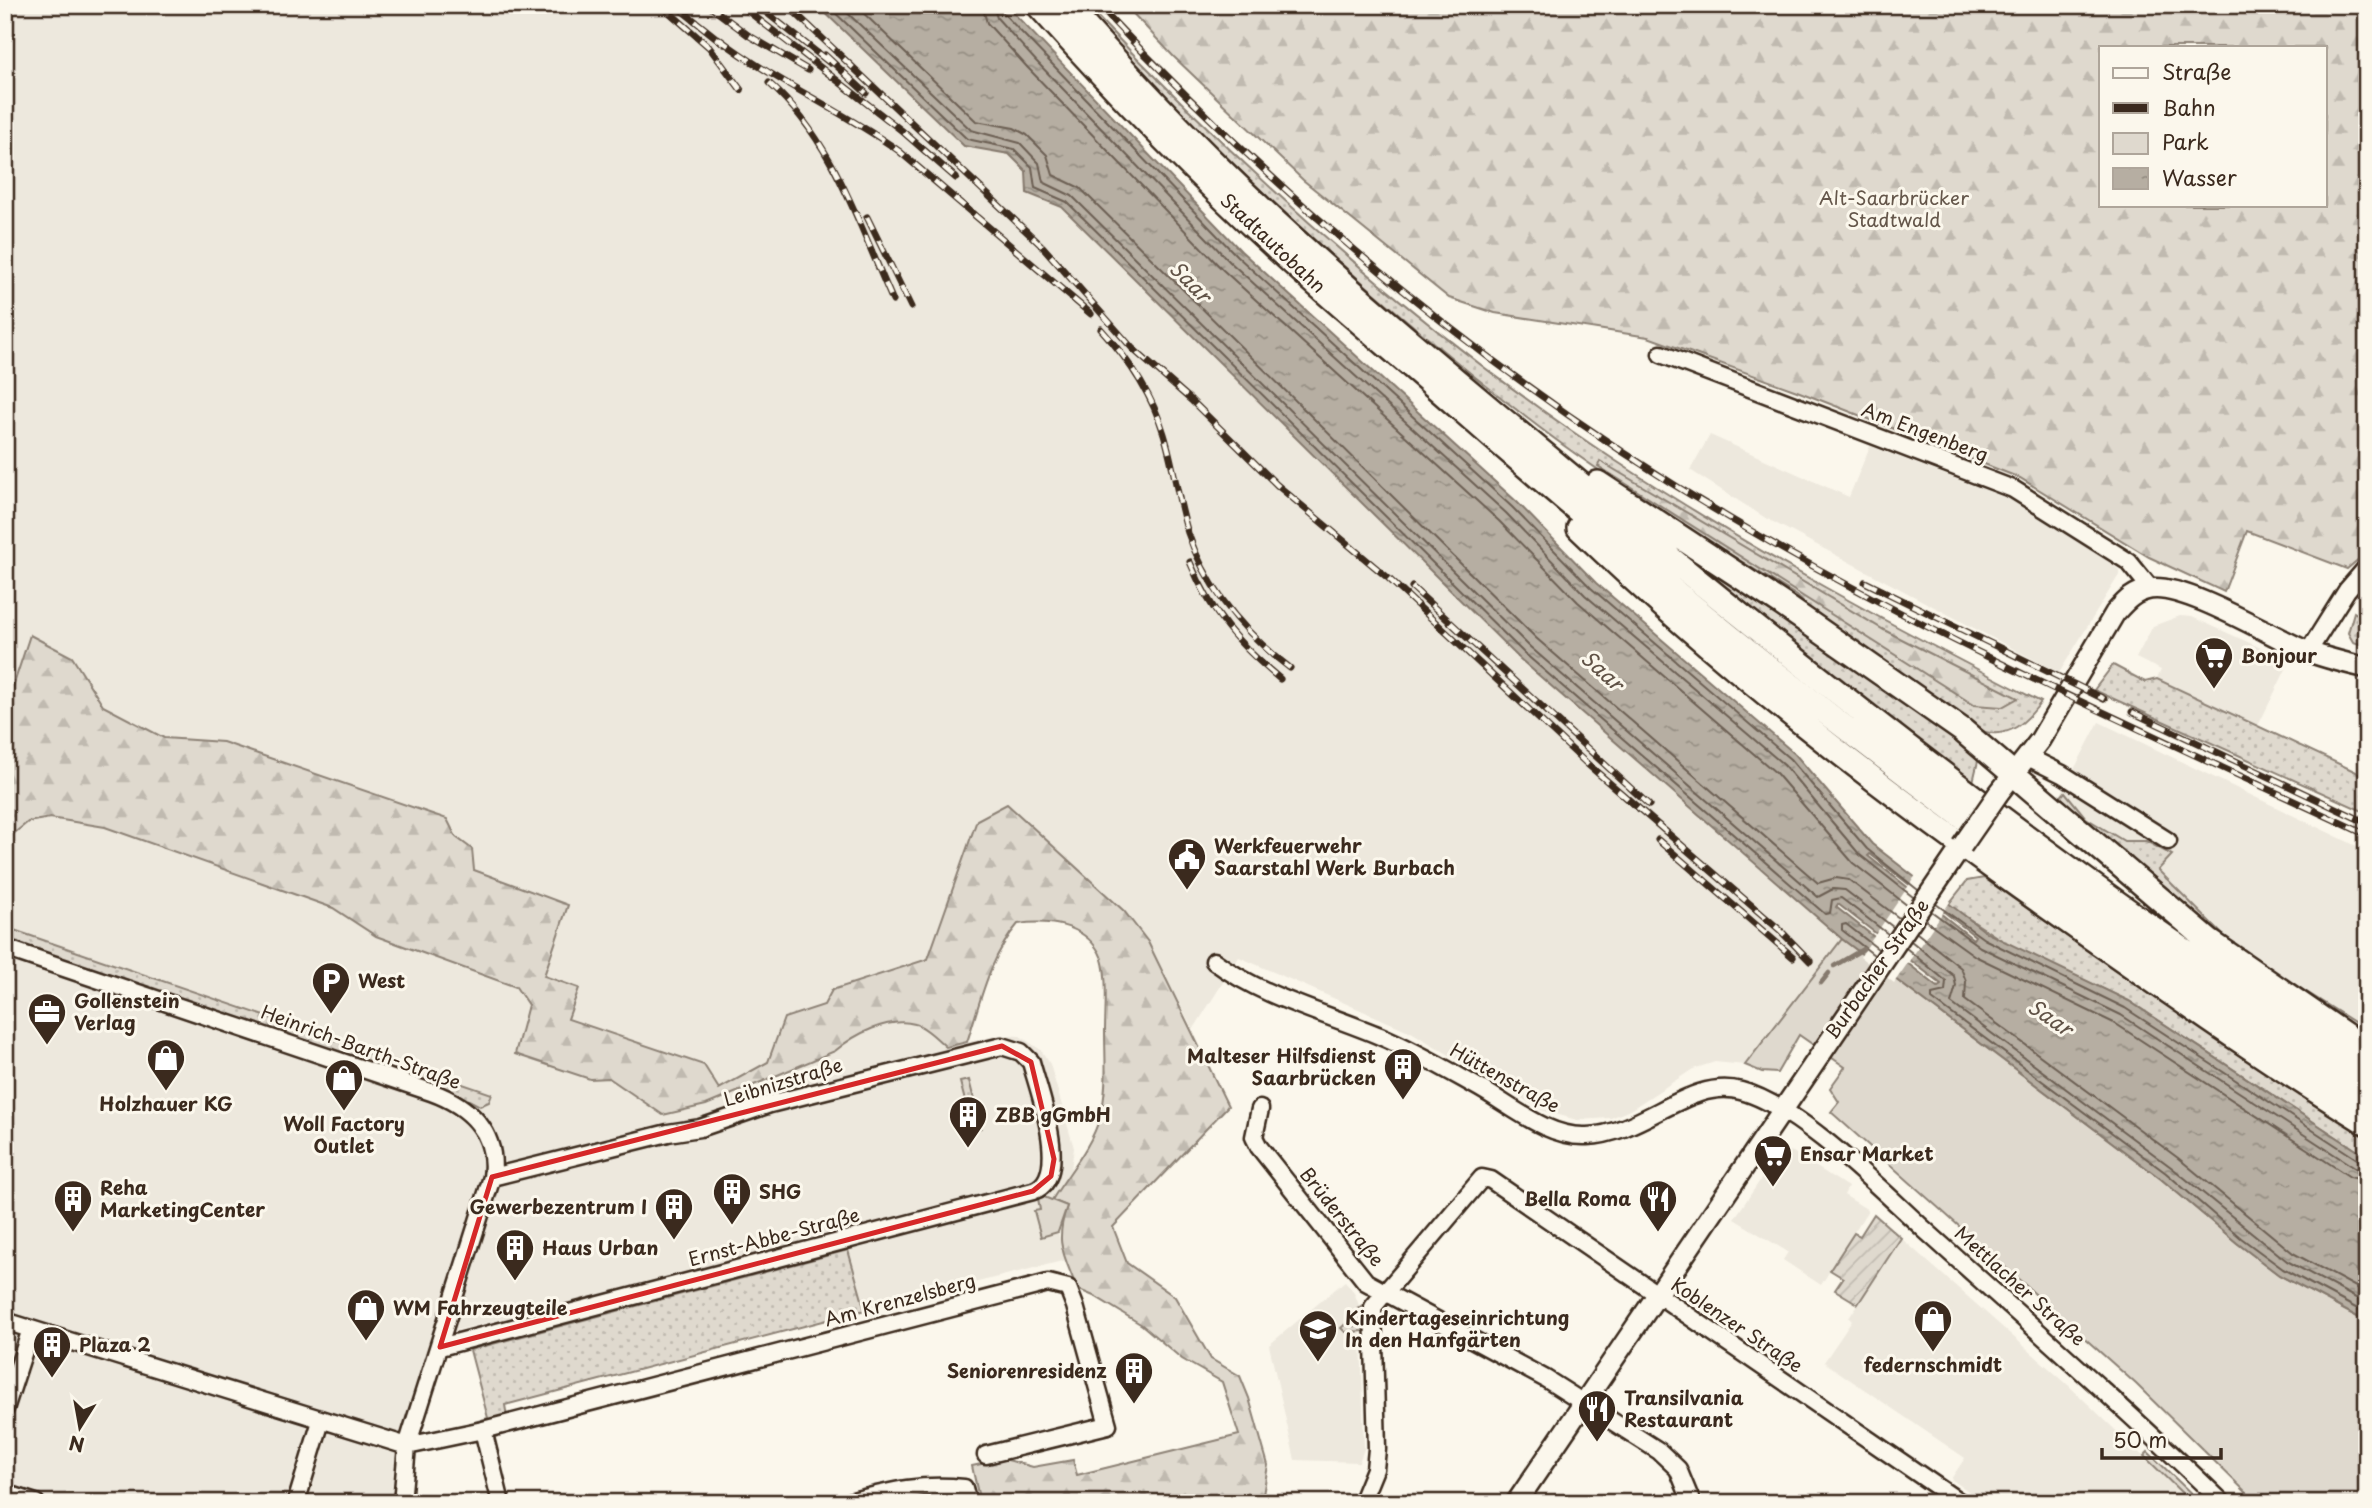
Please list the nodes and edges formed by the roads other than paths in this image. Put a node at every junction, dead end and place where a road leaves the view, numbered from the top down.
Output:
1 (1038, 5) edge
2 (1066, 5) edge
3 (1661, 354) dead end
4 (1531, 457) junction
5 (2367, 567) edge
6 (2151, 589) junction
7 (2308, 652) junction
8 (2367, 668) edge
9 (2022, 766) junction
10 (2168, 841) dead end
11 (1962, 846) junction
12 (5, 948) edge
13 (1214, 961) dead end
14 (2367, 1050) edge
15 (2367, 1073) edge
16 (2367, 1098) edge
17 (1260, 1109) dead end
18 (1782, 1111) junction
19 (1044, 1112) joint
20 (2367, 1123) edge
21 (492, 1177) junction
22 (1384, 1293) junction
23 (1656, 1295) junction
24 (5, 1321) edge
25 (31, 1329) junction
26 (440, 1347) junction
27 (1583, 1402) junction
28 (5, 1409) edge
29 (321, 1421) junction
30 (483, 1430) junction
31 (407, 1446) junction
32 (986, 1455) dead end
33 (5, 1493) edge
34 (36, 1503) edge
35 (296, 1503) edge
36 (402, 1503) edge
37 (501, 1503) edge
38 (845, 1503) edge
39 (968, 1503) edge
40 (1361, 1503) edge
41 (1516, 1503) edge
42 (1692, 1503) edge
43 (1961, 1503) edge
44 (2223, 1503) edge

1 - 4 highway, Stadtautobahn
2 - 4 highway, Stadtautobahn
3 - 6 street, Am Engenberg
4 - 9 highway
4 - 11 highway
4 - 15 highway
4 - 16 highway
5 - 7 street
6 - 7 main road
6 - 9 main road, Burbacher Straße
7 - 8 main road
9 - 10 street
9 - 11 main road, Burbacher Straße, bridge
9 - 14 highway
11 - 18 main road, Burbacher Straße
11 - 20 highway
12 - 21 street, Heinrich-Barth-Straße
13 - 18 street, Hüttenstraße
17 - 22 street, Brüderstraße
18 - 23 main road, Burbacher Straße
18 - 44 street, Mettlacher Straße
19 - 21 street, Leibnizstraße
19 - 26 street, Ernst-Abbe-Straße
21 - 26 street, Heinrich-Barth-Straße
22 - 23 street, Koblenzer Straße
22 - 27 street, Brüderstraße
22 - 40 street
23 - 27 main road, Burbacher Straße
23 - 43 street, Koblenzer Straße
24 - 25 street
25 - 28 street
25 - 29 street
26 - 31 street, Heinrich-Barth-Straße
27 - 41 main road, Burbacher Straße
27 - 42 street, Brüderstraße
29 - 31 street
29 - 35 street
30 - 31 street, Am Krenzelsberg
30 - 32 street, Am Krenzelsberg
30 - 37 street
31 - 36 street, Heinrich-Barth-Straße
33 - 34 street
38 - 39 street

